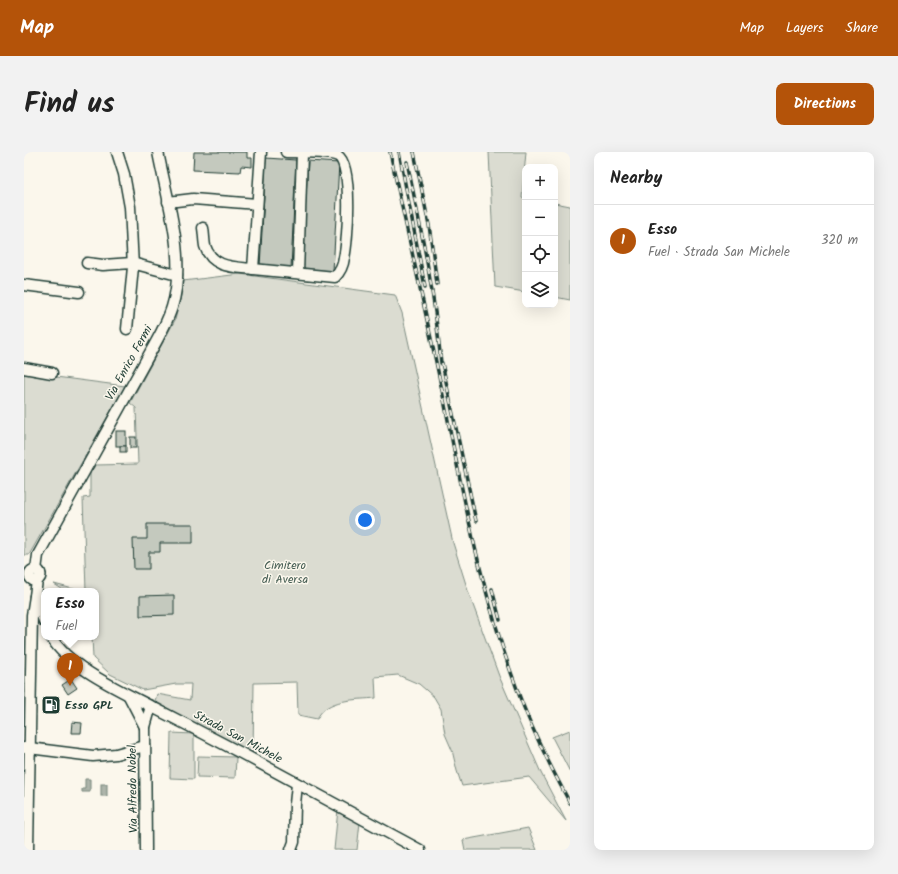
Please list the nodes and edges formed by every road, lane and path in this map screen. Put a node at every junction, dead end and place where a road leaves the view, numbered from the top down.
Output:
1 (117, 152) edge
2 (158, 152) edge
3 (261, 152) edge
4 (286, 152) edge
5 (302, 153) edge
6 (168, 202) junction
7 (257, 204) junction
8 (203, 228) dead end
9 (87, 263) dead end
10 (132, 263) junction
11 (253, 268) junction
12 (298, 273) junction
13 (177, 275) junction
14 (24, 285) edge
15 (79, 292) dead end
16 (127, 329) dead end
17 (24, 368) edge
18 (52, 373) dead end
19 (30, 572) edge
20 (35, 596) junction
21 (41, 613) edge
22 (53, 640) edge
23 (129, 696) junction
24 (151, 706) junction
25 (145, 727) junction
26 (145, 746) junction
27 (27, 748) edge
28 (297, 784) junction
29 (28, 850) edge
30 (146, 850) edge
31 (291, 850) edge
32 (420, 850) edge

1 - 10 street
2 - 6 street, Via Enrico Fermi
3 - 7 street
4 - 5 street
5 - 12 street
5 - 12 street
6 - 7 street
6 - 13 street, Via Enrico Fermi
7 - 11 street
8 - 11 street
9 - 10 street
10 - 13 street
10 - 16 street
11 - 12 street
13 - 19 street, Via Enrico Fermi
14 - 15 street
17 - 18 street
19 - 20 street
20 - 21 street
20 - 27 street
22 - 23 street, Strada San Michele
23 - 24 street, Strada San Michele
23 - 25 street, Via Alfredo Nobel
24 - 25 street, Via Alfredo Nobel
24 - 28 street, Strada San Michele
25 - 26 street, Via Alfredo Nobel
26 - 27 street
26 - 30 street, Via Alfredo Nobel
27 - 29 street
28 - 31 street
28 - 32 street, Strada San Michele

